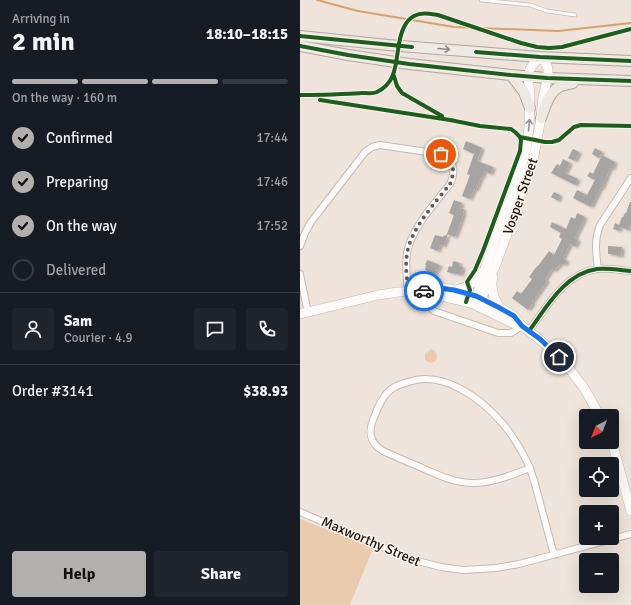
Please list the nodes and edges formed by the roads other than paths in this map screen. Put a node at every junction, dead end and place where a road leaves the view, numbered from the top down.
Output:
1 (481, 0) edge
2 (575, 14) dead end
3 (300, 36) edge
4 (300, 46) edge
5 (540, 58) junction
6 (631, 61) edge
7 (511, 75) junction
8 (528, 77) junction
9 (547, 78) junction
10 (581, 80) junction
11 (631, 81) edge
12 (530, 108) junction
13 (541, 118) junction
14 (631, 178) edge
15 (300, 246) edge
16 (496, 264) junction
17 (486, 265) junction
18 (598, 269) junction
19 (631, 271) edge
20 (300, 274) edge
21 (454, 290) junction
22 (408, 291) junction
23 (430, 291) junction
24 (477, 302) junction
25 (498, 307) junction
26 (304, 314) edge
27 (526, 329) junction
28 (596, 409) edge
29 (613, 449) edge
30 (530, 468) junction
31 (631, 511) edge
32 (300, 512) edge
33 (631, 534) edge
34 (554, 555) junction

1 - 2 lane
3 -> 5 main road
4 - 7 main road
5 - 6 main road
5 - 8 street
5 - 9 street, Vosper Street
7 - 8 main road
7 - 12 main road
8 - 9 main road
8 - 12 street, Vosper Street
9 - 10 main road
9 - 13 street, Vosper Street
10 - 11 main road
10 - 13 main road
17 -> 12 street, Vosper Street
13 - 16 street, Vosper Street
14 - 18 street
15 - 22 street
16 - 24 street, Vosper Street
16 - 25 street
17 - 21 street
17 - 24 street, Vosper Street
18 - 19 street
18 - 27 street
20 - 26 street
21 - 23 street
21 - 24 street
22 - 23 street
22 - 26 street
23 - 24 street
23 - 27 street
24 - 25 street
24 - 27 street
25 - 27 street
27 - 28 street
29 - 31 street
30 - 30 street
30 - 34 street
32 - 34 street, Maxworthy Street
33 - 34 street, Maxworthy Street

